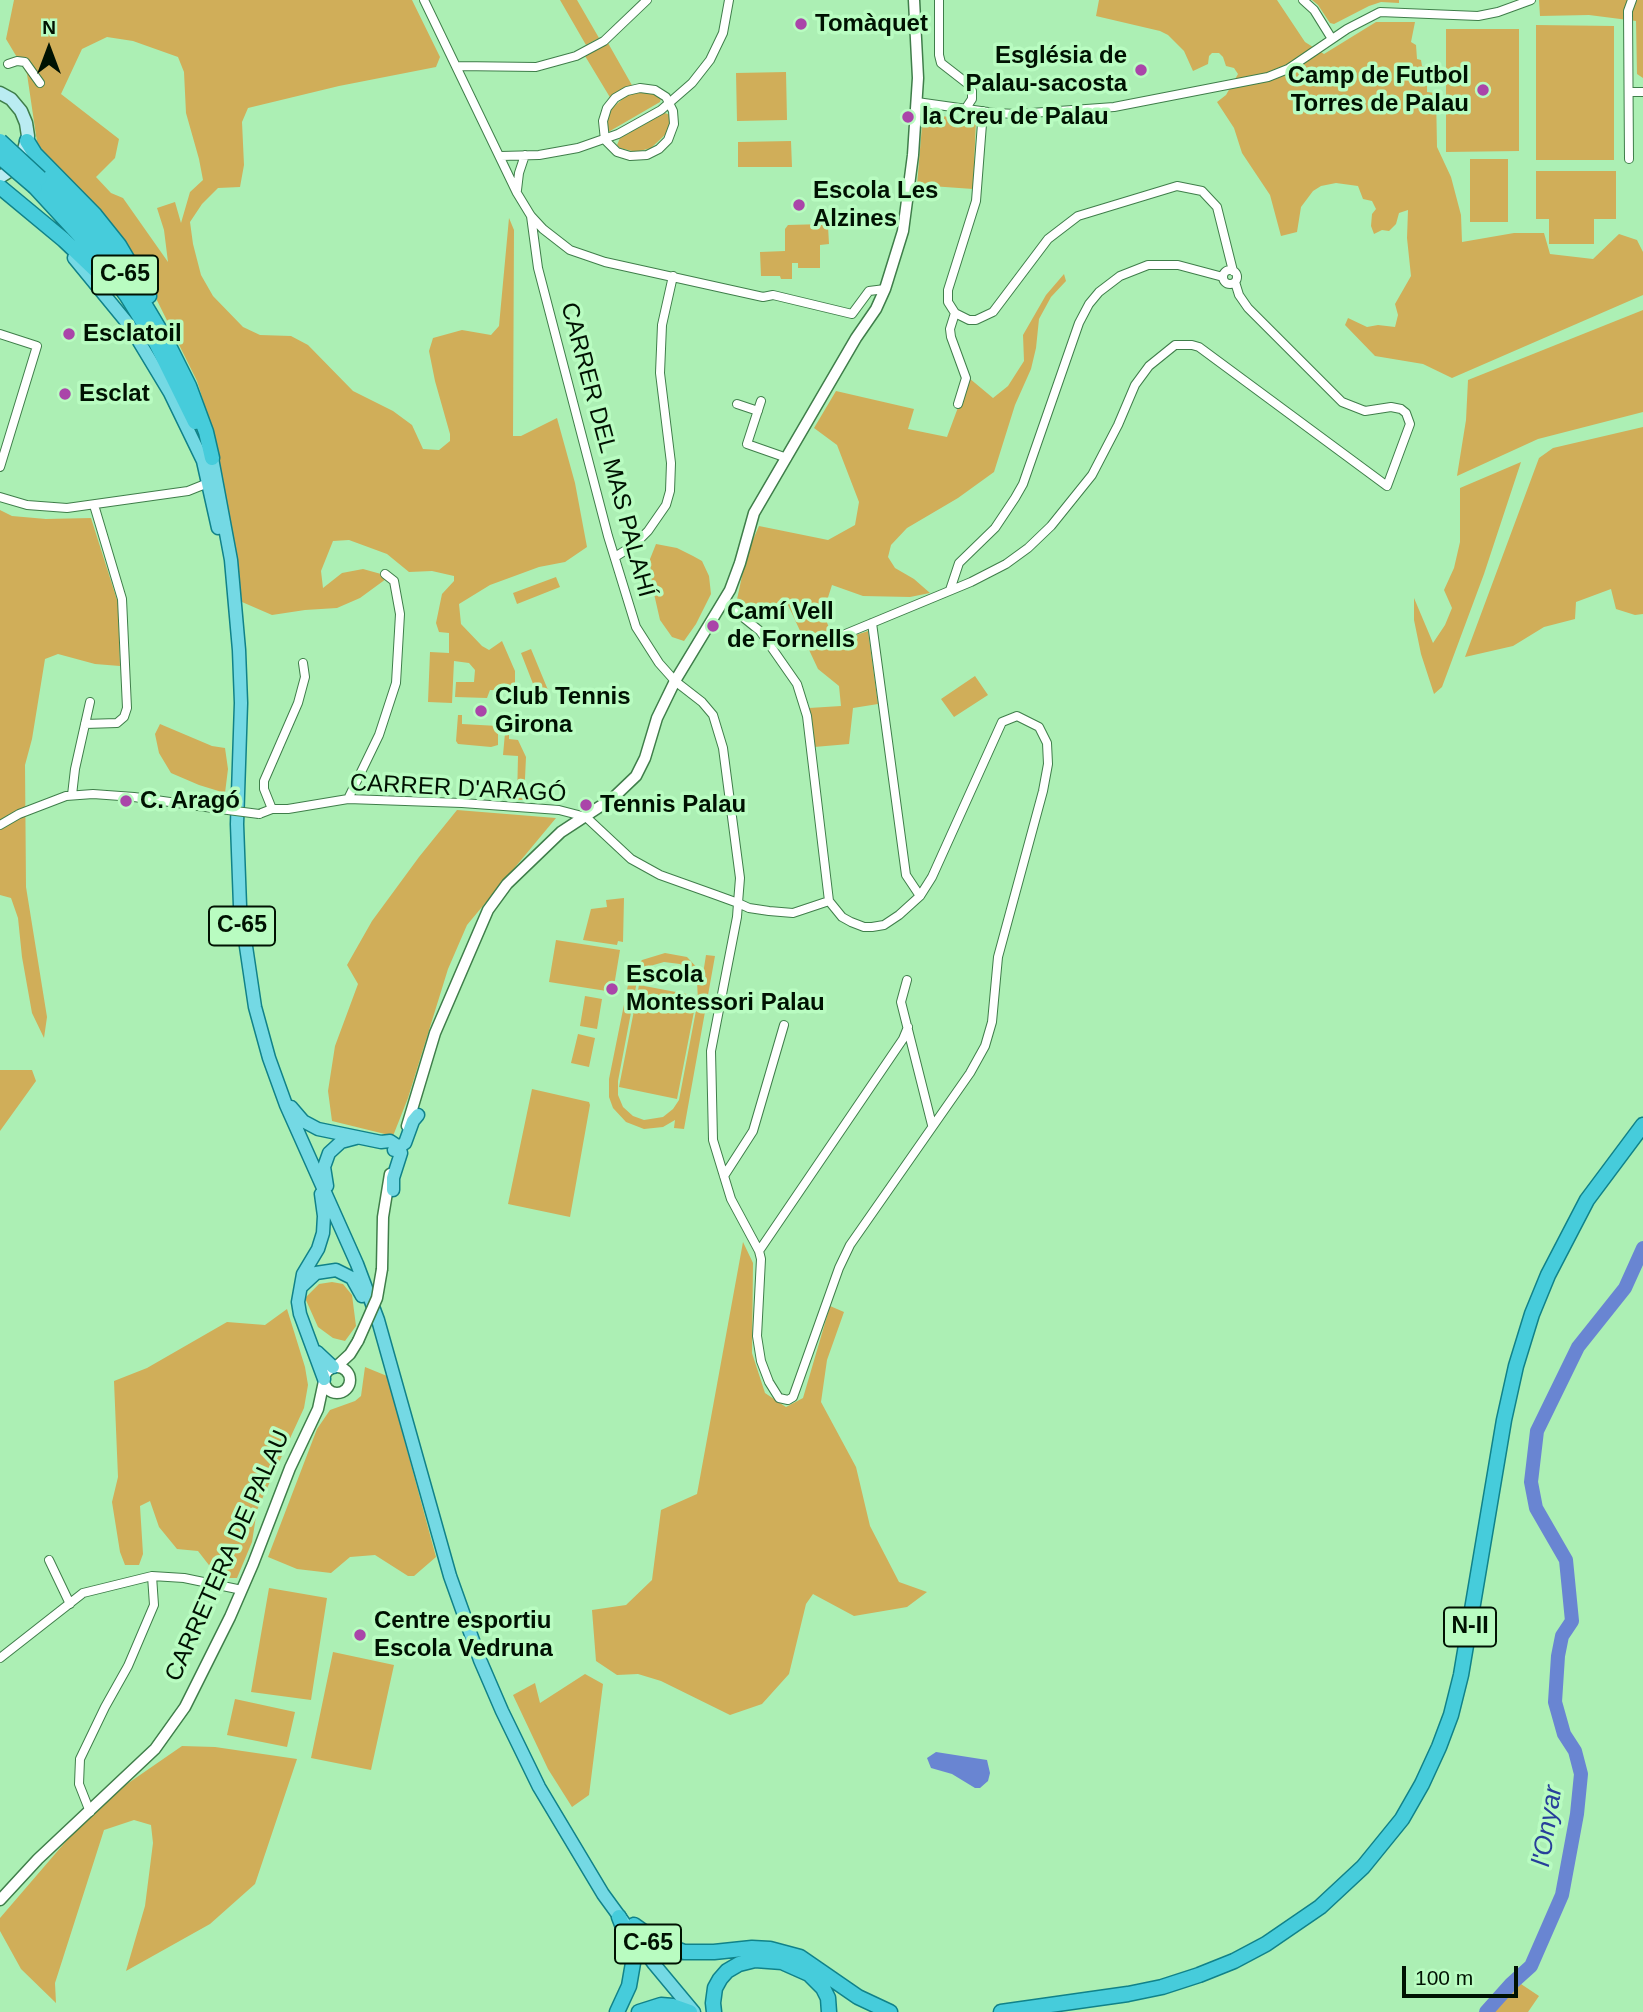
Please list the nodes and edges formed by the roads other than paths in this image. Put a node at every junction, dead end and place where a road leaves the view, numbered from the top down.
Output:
1 (424, 0) edge
2 (647, 0) edge
3 (729, 0) edge
4 (905, 0) edge
5 (913, 0) edge
6 (939, 0) edge
7 (1303, 0) edge
8 (1531, 0) edge
9 (1632, 0) edge
10 (1332, 39) junction
11 (8, 64) dead end
12 (457, 66) junction
13 (40, 83) dead end
14 (1, 92) edge
15 (1629, 92) junction
16 (1643, 92) edge
17 (670, 102) junction
18 (917, 102) junction
19 (966, 108) junction
20 (984, 111) junction
21 (604, 140) junction
22 (0, 141) edge
23 (27, 141) junction
24 (525, 155) junction
25 (501, 156) junction
26 (0, 157) edge
27 (1629, 159) dead end
28 (0, 177) edge
29 (38, 182) junction
30 (0, 187) edge
31 (517, 193) junction
32 (531, 216) junction
33 (57, 235) junction
34 (1233, 271) junction
35 (673, 275) junction
36 (1223, 277) junction
37 (1235, 282) junction
38 (885, 289) junction
39 (955, 313) junction
40 (0, 334) edge
41 (161, 355) junction
42 (189, 386) junction
43 (761, 401) dead end
44 (737, 404) dead end
45 (958, 404) dead end
46 (758, 411) junction
47 (212, 458) junction
48 (787, 458) junction
49 (0, 467) edge
50 (208, 482) junction
51 (188, 491) junction
52 (0, 497) edge
53 (211, 497) junction
54 (94, 505) junction
55 (615, 557) junction
56 (385, 574) dead end
57 (950, 590) junction
58 (724, 602) junction
59 (872, 623) junction
60 (826, 642) dead end
61 (303, 663) dead end
62 (675, 681) junction
63 (90, 702) dead end
64 (241, 703) junction
65 (85, 724) junction
66 (72, 795) junction
67 (348, 799) junction
68 (272, 809) junction
69 (586, 817) junction
70 (0, 825) edge
71 (920, 896) junction
72 (829, 901) junction
73 (738, 903) junction
74 (906, 981) dead end
75 (784, 1025) dead end
76 (908, 1027) junction
77 (428, 1055) junction
78 (284, 1099) junction
79 (418, 1115) junction
80 (932, 1125) junction
81 (1643, 1125) edge
82 (405, 1132) joint
83 (363, 1137) junction
84 (389, 1145) junction
85 (394, 1164) joint
86 (313, 1167) junction
87 (724, 1176) junction
88 (393, 1190) junction
89 (332, 1210) junction
90 (383, 1236) junction
91 (759, 1251) junction
92 (299, 1290) junction
93 (313, 1347) junction
94 (350, 1354) junction
95 (335, 1367) junction
96 (393, 1369) junction
97 (349, 1375) junction
98 (324, 1380) junction
99 (341, 1392) junction
100 (318, 1409) junction
101 (49, 1560) dead end
102 (152, 1576) junction
103 (242, 1590) junction
104 (70, 1604) junction
105 (0, 1647) edge
106 (10, 1650) junction
107 (0, 1658) edge
108 (90, 1812) junction
109 (592, 1874) junction
110 (0, 1900) edge
111 (619, 1917) junction
112 (634, 1925) junction
113 (1128, 1994) junction
114 (617, 2012) edge
115 (639, 2012) edge
116 (692, 2012) edge
117 (705, 2012) edge
118 (714, 2012) edge
119 (829, 2012) edge
120 (890, 2012) edge
121 (1001, 2012) edge
122 (1052, 2012) edge

1 - 12 street
2 - 12 street
3 - 17 street
4 - 5 street
5 - 18 street
6 - 19 street
7 - 10 street
8 - 10 street
9 - 15 street
10 - 20 street
11 - 13 street
12 - 25 street
14 - 23 main road
15 - 16 street
15 - 27 street
17 - 21 street
17 - 21 street
17 - 21 street
18 - 19 street
18 - 38 street
19 - 20 street
20 - 39 street
21 - 24 street
22 - 29 highway, C-65, bridge
23 - 28 main road
23 - 42 highway
24 - 25 street
24 - 31 street
25 - 31 street
26 - 29 highway, C-65, bridge
29 - 41 highway, C-65
29 - 42 highway, C-65
30 - 33 highway
31 - 32 street
32 - 35 street
32 - 55 street, CARRER DEL MAS PALAHÍ
33 - 41 highway
33 - 50 main road
34 - 36 street
34 - 37 street
34 - 39 street
35 - 38 street
35 - 55 street
36 - 37 street
36 - 57 street
37 - 57 street
38 - 48 street
39 - 45 street
40 - 49 street
41 - 47 highway, C-65
42 - 47 highway, C-65
43 - 46 street
44 - 46 street
46 - 48 street
47 - 64 main road, C-65
48 - 58 street
50 - 51 street
50 - 53 main road
51 - 53 street
51 - 54 street
52 - 54 street
53 - 64 main road
54 - 65 street
55 - 62 street, CARRER DEL MAS PALAHÍ
56 - 67 street
57 - 59 street
58 - 62 street
58 - 72 street
59 - 60 street
59 - 71 street
61 - 68 street
62 - 69 street
62 - 73 street, CARRER DEL MAS PALAHÍ
63 - 65 street
64 - 78 main road, C-65
65 - 66 street
66 - 68 street, CARRER D'ARAGÓ, bridge
66 - 70 street, CARRER D'ARAGÓ
67 - 68 street, CARRER D'ARAGÓ
67 - 69 street, CARRER D'ARAGÓ
69 - 73 street
69 - 77 street
71 - 72 street
71 - 80 street
72 - 73 street
73 - 87 street, CARRER DEL MAS PALAHÍ
74 - 76 street
75 - 87 street
76 - 80 street
76 - 91 street
77 - 79 street
77 - 82 street
78 - 83 main road
78 - 86 main road, C-65
79 - 84 main road
79 - 88 street
80 - 91 street
81 - 113 highway, N-II
82 - 84 main road
83 - 84 main road
83 - 89 main road
84 - 85 main road
84 - 88 main road
85 - 90 street
86 - 89 main road, C-65
86 - 92 main road
87 - 91 street, CARRER DEL MAS PALAHÍ
88 - 90 street
89 - 96 main road, C-65
90 - 94 street, bridge
92 - 93 main road
92 - 96 main road
93 - 95 main road
93 - 98 main road
94 - 95 street
94 - 97 street
95 - 97 street
95 - 98 street
96 - 109 main road, C-65
97 - 99 street
98 - 99 street
98 - 100 street, CARRETERA DE PALAU
99 - 100 street, CARRETERA DE PALAU
100 - 103 street, CARRETERA DE PALAU
101 - 104 street
102 - 103 street
102 - 104 street
102 - 108 street
103 - 108 street, CARRETERA DE PALAU
104 - 106 street
105 - 106 street
106 - 107 street
108 - 110 street, CARRETERA DE PALAU
109 - 111 main road, C-65
109 - 112 main road, C-65
111 - 114 highway
111 - 116 main road, C-65
112 - 117 main road, C-65
112 - 120 highway
113 - 121 highway, N-II
113 - 122 highway
115 - 116 highway
118 - 119 highway

